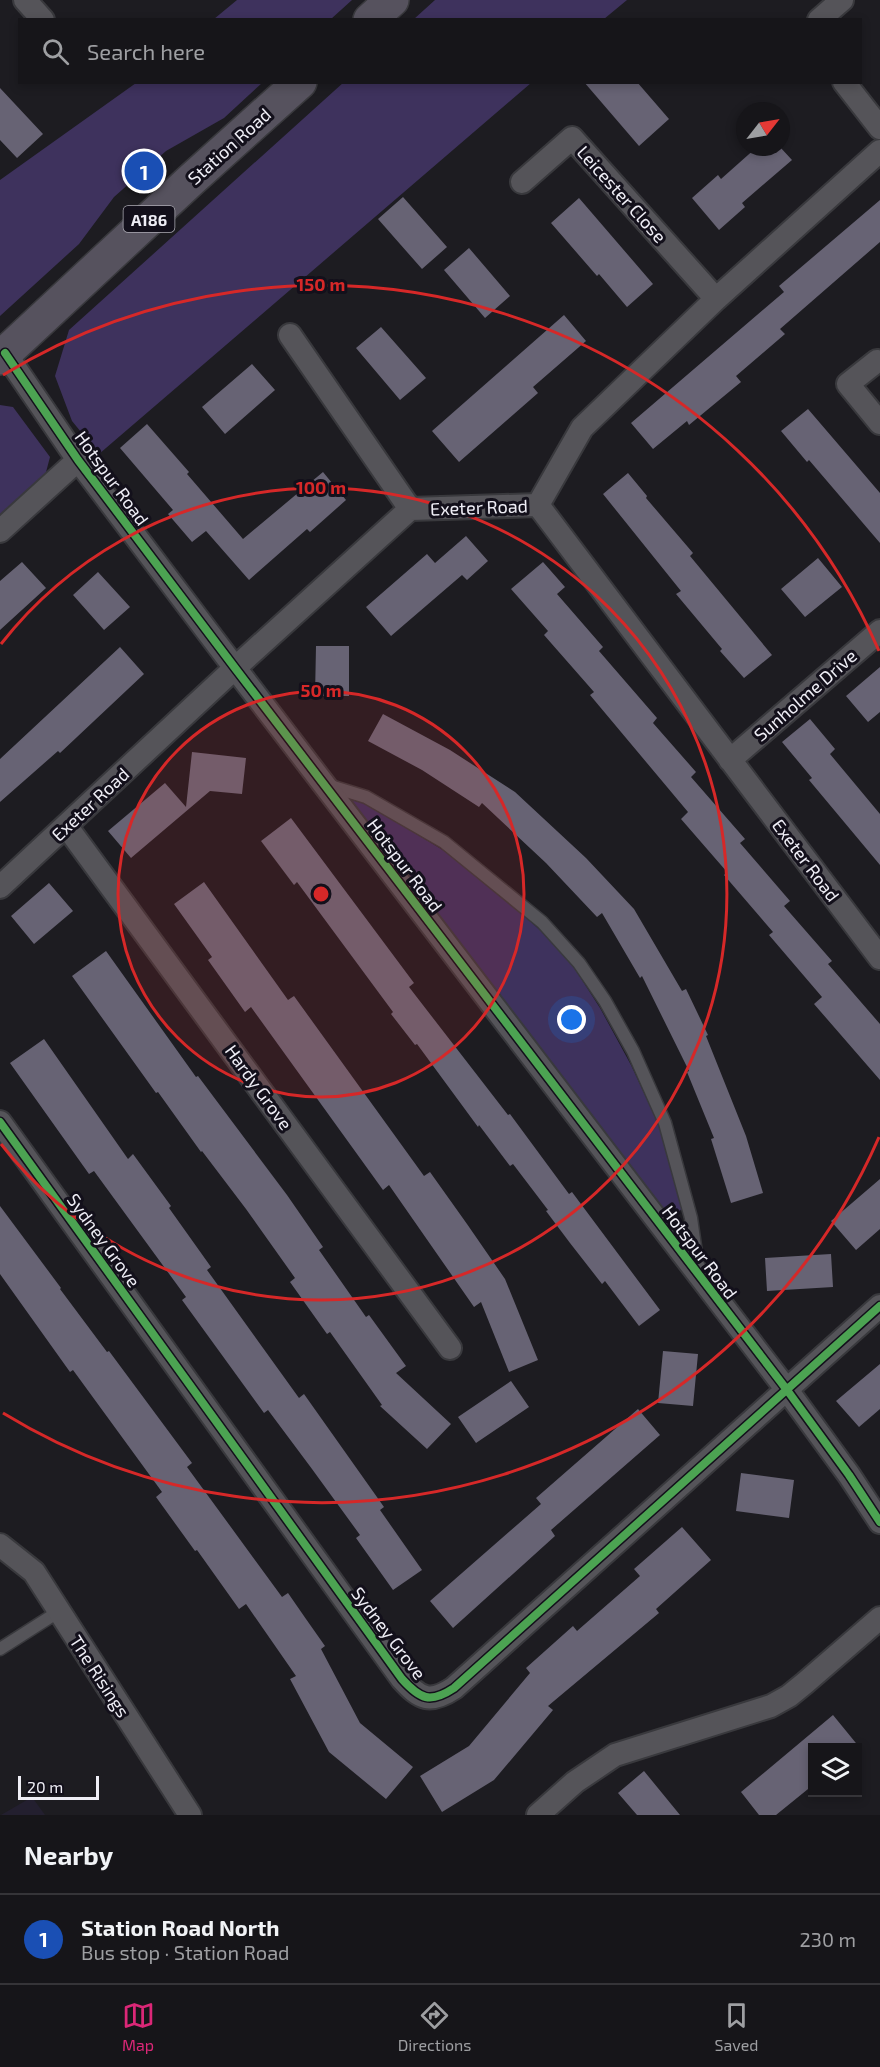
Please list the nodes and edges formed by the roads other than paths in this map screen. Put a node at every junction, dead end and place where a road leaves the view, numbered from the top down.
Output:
1 (25, 0) edge
2 (392, 0) edge
3 (842, 0) edge
4 (41, 18) edge
5 (372, 18) edge
6 (821, 18) edge
7 (298, 84) edge
8 (846, 84) edge
9 (880, 128) edge
10 (880, 151) edge
11 (522, 182) dead end
12 (716, 299) junction
13 (290, 335) dead end
14 (3, 356) edge
15 (877, 361) dead end
16 (880, 423) edge
17 (78, 460) junction
18 (538, 505) junction
19 (410, 509) junction
20 (0, 531) edge
21 (880, 631) edge
22 (235, 668) junction
23 (730, 760) junction
24 (323, 783) junction
25 (67, 827) junction
26 (0, 888) edge
27 (880, 958) edge
28 (0, 1122) edge
29 (700, 1276) junction
30 (880, 1306) edge
31 (450, 1348) dead end
32 (787, 1390) junction
33 (879, 1519) edge
34 (0, 1545) edge
35 (58, 1612) junction
36 (880, 1618) edge
37 (0, 1649) edge
38 (190, 1815) edge
39 (538, 1815) edge

1 - 4 street
2 - 5 main road
3 - 6 street
7 - 14 main road, Station Road / A186
8 - 9 street
10 - 12 street
11 - 12 street, Leicester Close
12 - 18 street
13 - 19 street
14 - 17 street, Hotspur Road
15 - 16 street
17 - 20 street
17 - 22 street, Hotspur Road
18 - 19 street, Exeter Road
18 - 23 street, Exeter Road
19 - 22 street, Exeter Road
21 - 23 street, Sunholme Drive
22 - 24 street, Hotspur Road
22 - 25 street, Exeter Road
23 - 27 street, Exeter Road
24 - 29 street, Hotspur Road
24 - 29 lane
25 - 26 street, Exeter Road
25 - 31 street, Hardy Grove
28 - 32 street, Sydney Grove
29 - 32 street, Hotspur Road
30 - 32 street, Sydney Grove
32 - 33 street, Hotspur Road
34 - 35 street, The Risings
35 - 37 lane
35 - 38 street, The Risings
36 - 39 street

